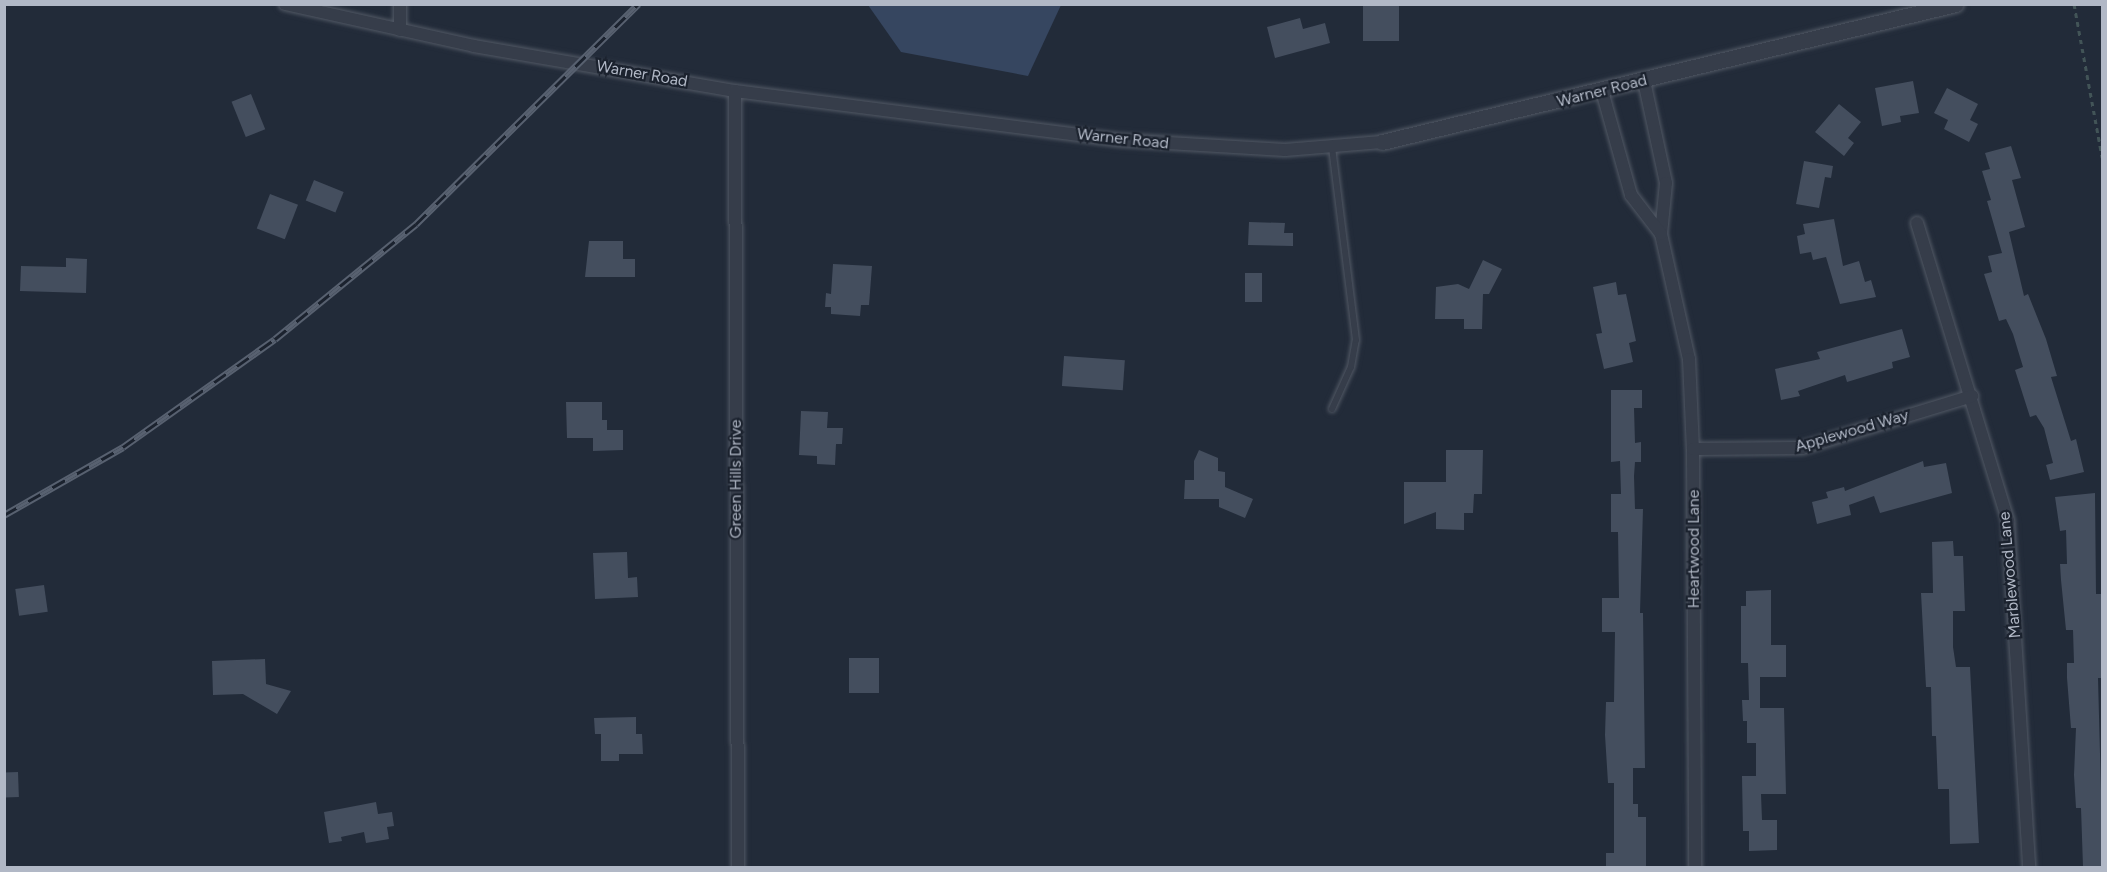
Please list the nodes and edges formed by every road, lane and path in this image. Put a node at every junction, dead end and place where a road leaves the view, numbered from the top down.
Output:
1 (285, 4) edge
2 (400, 4) edge
3 (1956, 4) edge
4 (2074, 4) edge
5 (400, 30) junction
6 (1644, 81) junction
7 (735, 91) junction
8 (1602, 91) junction
9 (1382, 142) joint
10 (1332, 147) junction
11 (2103, 157) edge
12 (1917, 223) dead end
13 (1661, 234) junction
14 (1972, 396) junction
15 (1332, 409) dead end
16 (1694, 449) junction
17 (738, 867) edge
18 (1695, 867) edge
19 (2030, 867) edge

1 - 5 street, Warner Road
2 - 5 street
3 - 6 street, Warner Road
4 - 11 path
5 - 7 street, Warner Road
6 - 8 street, Warner Road
6 - 13 street, Heartwood Lane
7 - 10 street, Warner Road
7 - 17 street, Green Hills Drive
8 - 9 street, Warner Road
8 - 13 street, Heartwood Lane
9 - 10 street, Warner Road
10 - 15 lane
12 - 14 street, Marblewood Lane
13 - 16 street, Heartwood Lane
14 - 16 street, Applewood Way
14 - 19 street, Marblewood Lane
16 - 18 street, Heartwood Lane

